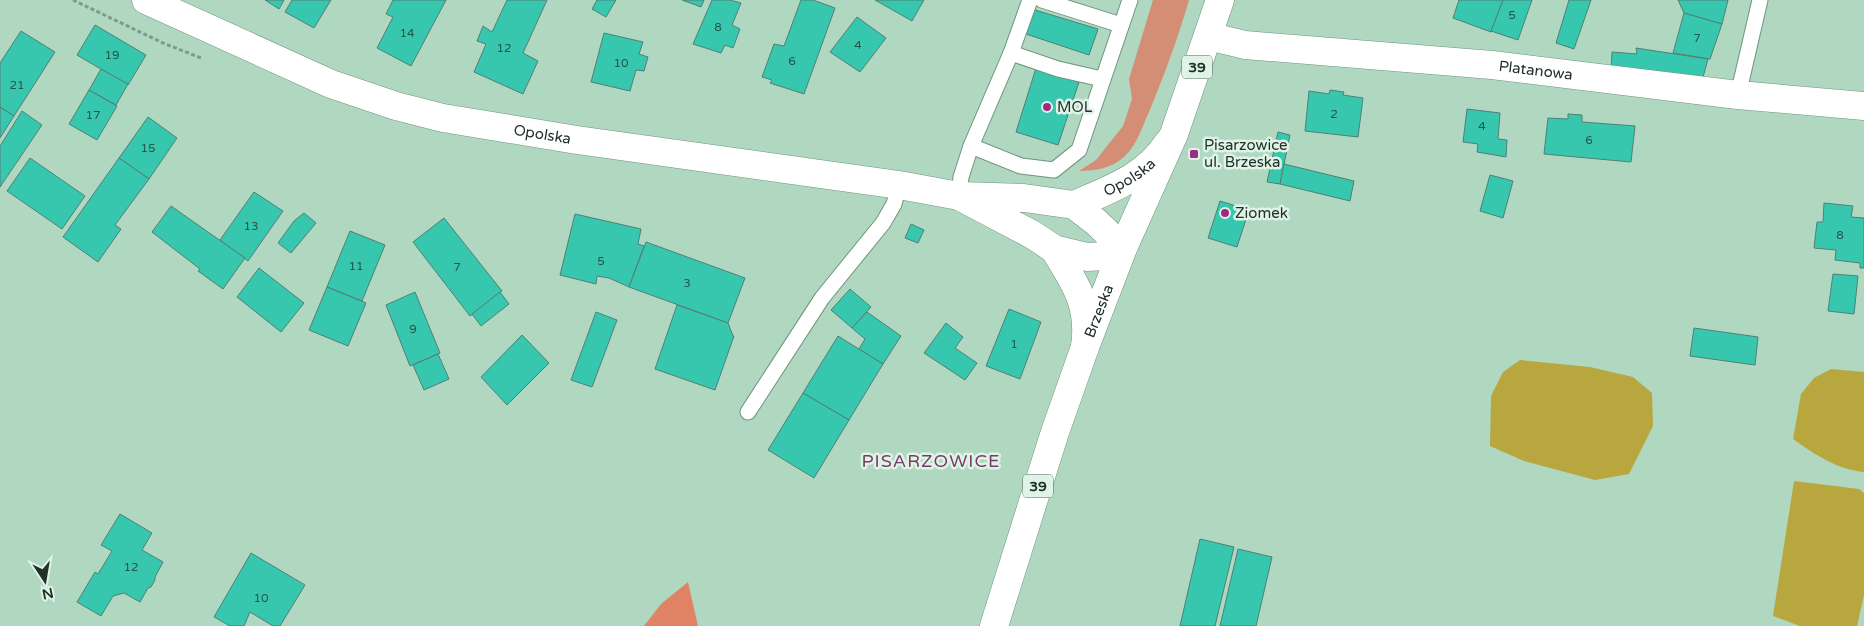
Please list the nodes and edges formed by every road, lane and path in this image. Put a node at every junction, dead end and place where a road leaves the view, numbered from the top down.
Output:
1 (146, 0) edge
2 (1030, 0) edge
3 (1042, 0) edge
4 (1130, 0) edge
5 (1220, 0) edge
6 (1760, 0) edge
7 (1121, 25) junction
8 (1208, 36) junction
9 (1011, 53) junction
10 (1102, 79) junction
11 (1738, 95) junction
12 (1864, 106) edge
13 (1174, 134) junction
14 (971, 146) junction
15 (899, 185) junction
16 (959, 196) junction
17 (1074, 205) junction
18 (1123, 248) junction
19 (1054, 249) junction
20 (1086, 347) junction
21 (748, 412) dead end
22 (994, 626) edge

1 - 15 main road, Opolska
2 - 9 lane
3 - 7 lane
4 - 7 lane
5 - 8 main road, Brzeska / 39
6 - 11 lane
7 - 10 lane
8 - 11 main road, Platanowa
8 - 13 main road, Brzeska / 39
9 - 10 lane
9 - 14 lane
10 - 14 lane
11 - 12 main road, Platanowa
13 - 17 main road, Opolska
13 - 18 main road, Brzeska / 39
14 - 16 lane
15 - 16 main road, Opolska
15 - 21 lane
16 - 17 main road, Opolska
16 - 19 main road, Opolska
17 - 18 main road, Opolska
18 - 19 main road, Opolska
18 - 20 main road, Brzeska / 39
19 - 20 main road, Opolska
20 - 22 main road, Brzeska / 39

